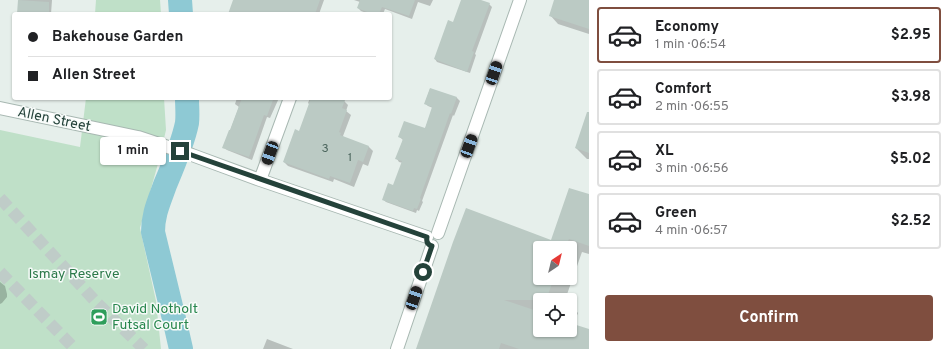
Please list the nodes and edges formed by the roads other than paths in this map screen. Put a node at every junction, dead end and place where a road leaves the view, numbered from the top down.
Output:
1 (520, 0) edge
2 (289, 100) edge
3 (0, 108) edge
4 (260, 180) junction
5 (432, 239) junction
6 (397, 349) edge

1 - 5 street
2 - 4 street
3 - 4 street, Allen Street
4 - 5 street, Allen Street
5 - 6 street

